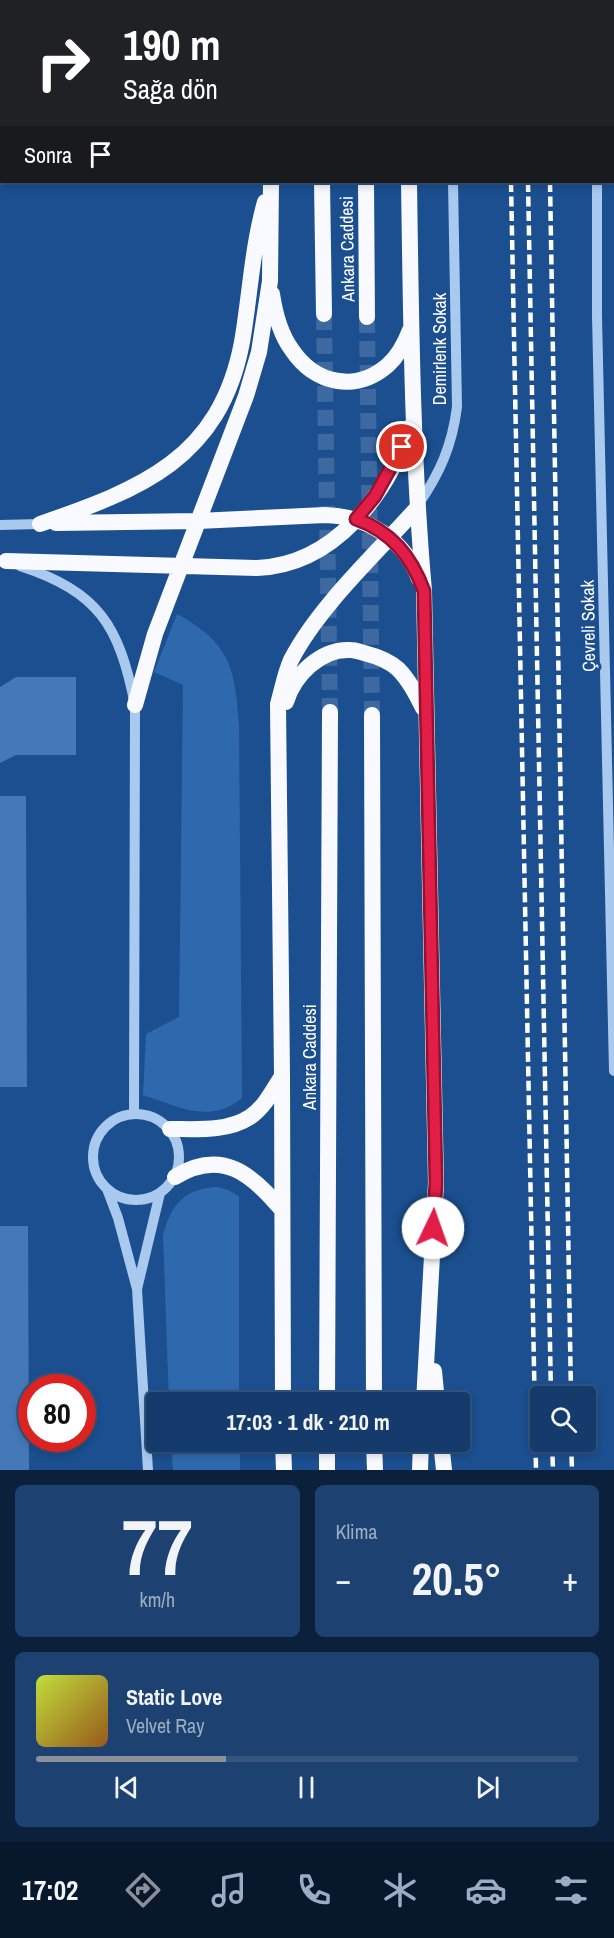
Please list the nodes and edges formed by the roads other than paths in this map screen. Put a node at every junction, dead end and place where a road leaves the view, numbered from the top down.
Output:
1 (271, 183) edge
2 (271, 183) edge
3 (322, 183) edge
4 (366, 183) edge
5 (409, 183) edge
6 (453, 183) edge
7 (597, 183) edge
8 (270, 281) junction
9 (324, 314) tunnel mouth
10 (367, 317) tunnel mouth
11 (411, 328) junction
12 (413, 419) junction
13 (417, 508) junction
14 (356, 519) junction
15 (198, 521) junction
16 (40, 524) junction
17 (0, 525) edge
18 (390, 538) junction
19 (3, 561) edge
20 (182, 566) junction
21 (424, 591) junction
22 (135, 705) junction
23 (330, 712) tunnel mouth
24 (426, 714) junction
25 (372, 715) tunnel mouth
26 (279, 730) junction
27 (614, 1071) edge
28 (282, 1075) junction
29 (134, 1114) junction
30 (170, 1129) junction
31 (175, 1177) junction
32 (107, 1189) junction
33 (160, 1193) junction
34 (282, 1210) junction
35 (137, 1289) junction
36 (428, 1319) junction
37 (283, 1392) edge
38 (327, 1392) edge
39 (374, 1392) edge
40 (424, 1392) edge
41 (436, 1392) edge
42 (284, 1452) edge
43 (327, 1452) edge
44 (374, 1452) edge
45 (421, 1452) edge
46 (442, 1452) edge
47 (148, 1470) edge
48 (284, 1470) edge
49 (327, 1470) edge
50 (375, 1470) edge
51 (420, 1470) edge
52 (444, 1470) edge

1 - 8 highway
2 - 16 highway
3 - 9 highway, Ankara Caddesi
4 - 10 highway, Ankara Caddesi
5 - 11 highway
6 - 13 street, Demirlenk Sokak
7 - 27 street, Çevreli Sokak
8 - 11 highway
8 - 15 highway
11 - 12 highway
12 - 13 highway
12 - 14 highway
13 - 18 highway
13 - 21 highway
14 - 15 highway
14 - 18 highway
14 - 20 highway
15 - 16 highway
15 - 20 highway
16 - 17 street
18 - 21 highway
18 - 26 highway
19 - 20 highway
19 - 22 street
20 - 22 highway
21 - 24 highway
22 - 29 street
23 - 38 highway, Ankara Caddesi
24 - 26 highway
24 - 36 highway
25 - 39 highway
26 - 28 highway
28 - 30 highway
28 - 34 highway
29 - 30 street
29 - 32 street
30 - 31 street
31 - 33 street
31 - 34 highway
32 - 33 street
32 - 35 street
33 - 35 street
34 - 37 highway
35 - 47 street
36 - 40 highway
36 - 41 highway
42 - 48 highway
43 - 49 highway
44 - 50 highway
45 - 51 highway
46 - 52 highway

